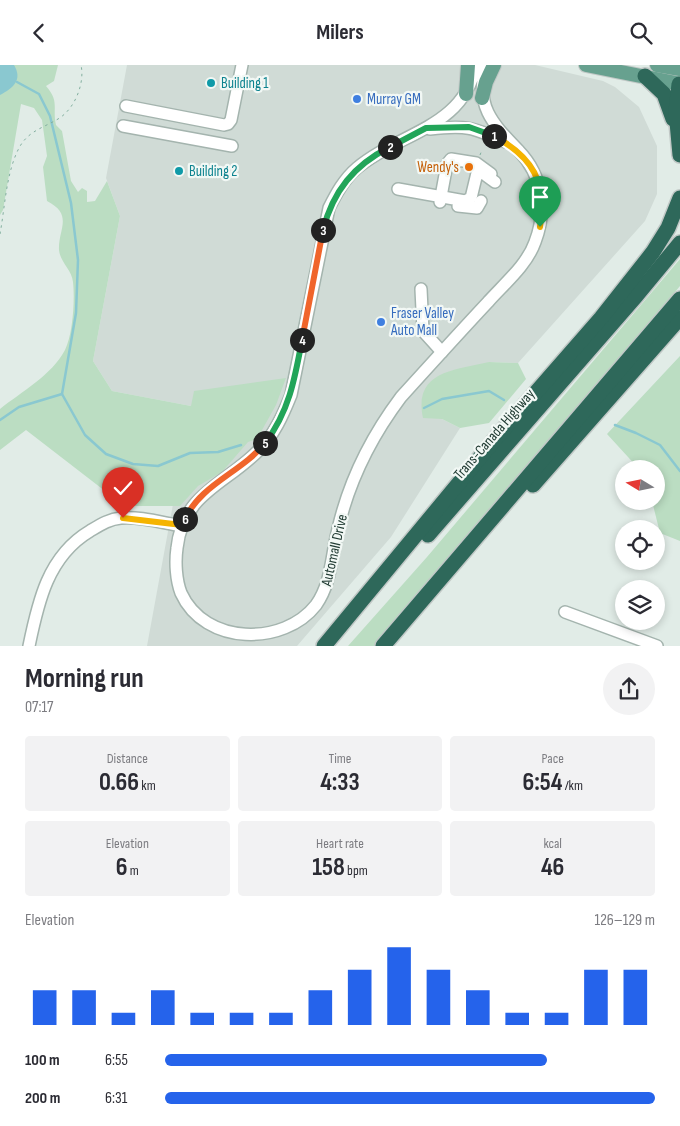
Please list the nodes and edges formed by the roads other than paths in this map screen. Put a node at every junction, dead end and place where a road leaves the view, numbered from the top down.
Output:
1 (242, 65) edge
2 (468, 65) edge
3 (476, 65) edge
4 (486, 65) edge
5 (494, 65) edge
6 (586, 65) edge
7 (657, 65) edge
8 (645, 76) junction
9 (680, 78) edge
10 (466, 94) junction
11 (482, 98) junction
12 (126, 106) dead end
13 (123, 125) dead end
14 (426, 128) junction
15 (677, 129) junction
16 (510, 144) junction
17 (232, 146) dead end
18 (680, 155) edge
19 (441, 193) junction
20 (680, 198) edge
21 (482, 201) dead end
22 (680, 243) edge
23 (421, 289) dead end
24 (680, 299) edge
25 (680, 318) edge
26 (442, 352) junction
27 (182, 525) junction
28 (565, 612) dead end
29 (29, 646) edge
30 (324, 646) edge
31 (332, 646) edge
32 (383, 646) edge
33 (657, 646) edge

1 - 12 street
2 - 10 main road
3 - 10 street, Automall Drive
4 - 11 street, Automall Drive
5 - 11 main road
6 - 8 main road
7 - 9 main road
8 - 9 main road
8 - 15 highway
9 - 15 highway
10 - 14 street, Automall Drive
11 - 16 street, Automall Drive
13 - 17 street
14 - 16 street, Automall Drive
14 - 27 street, Automall Drive
15 - 18 highway
16 - 26 street, Automall Drive
19 - 19 street
19 - 19 street
19 - 21 street
20 - 30 highway
22 - 31 highway, Trans-Canada Highway
23 - 26 street
24 - 32 highway
25 - 32 highway
26 - 27 street, Automall Drive
27 - 29 street
28 - 33 street

